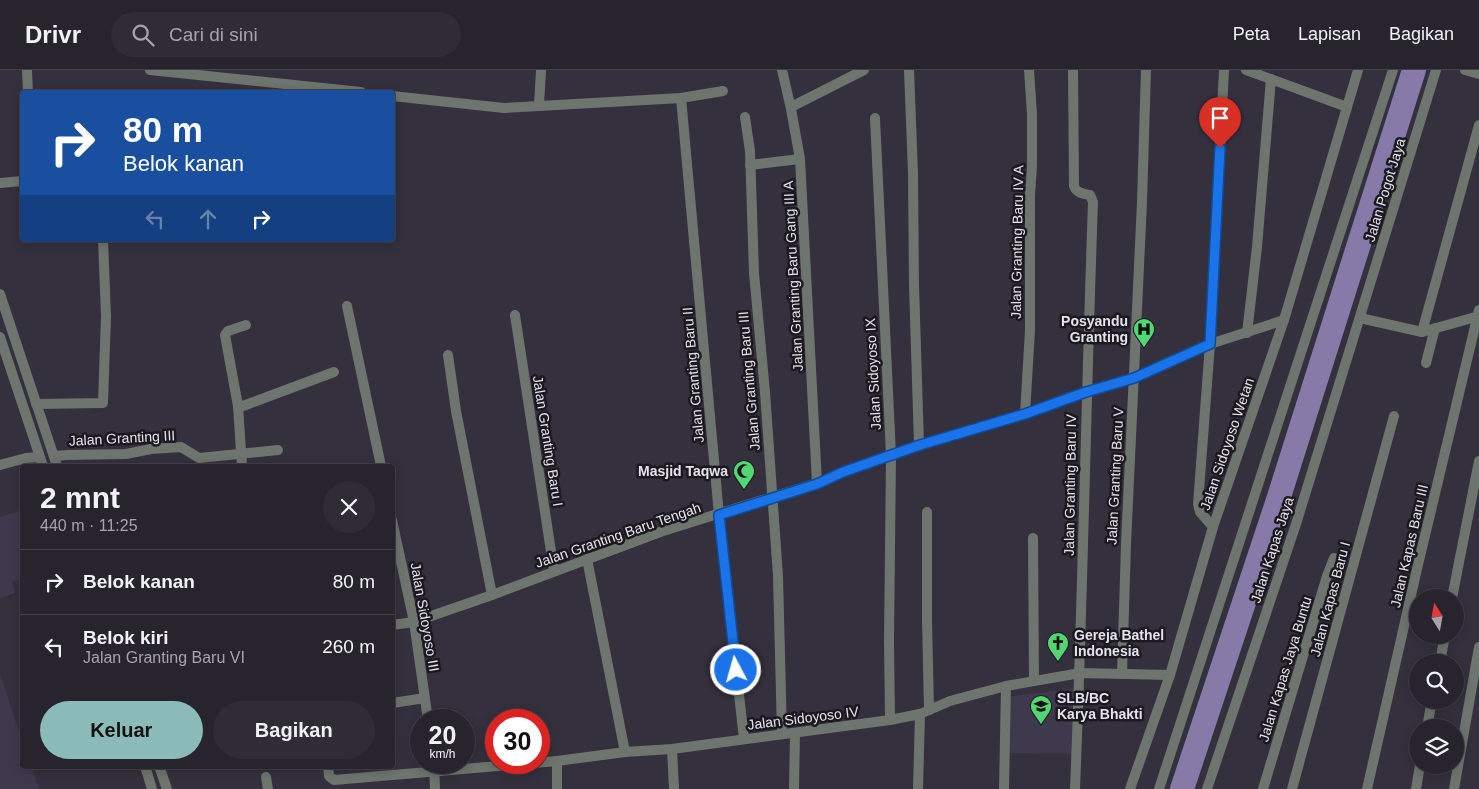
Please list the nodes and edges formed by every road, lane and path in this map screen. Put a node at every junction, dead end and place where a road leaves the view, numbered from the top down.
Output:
1 (27, 70) edge
2 (150, 70) edge
3 (541, 70) edge
4 (782, 70) edge
5 (864, 70) edge
6 (908, 70) edge
7 (1029, 70) edge
8 (1073, 70) edge
9 (1146, 70) edge
10 (1224, 70) edge
11 (1246, 70) edge
12 (1358, 70) edge
13 (1393, 70) edge
14 (1436, 70) edge
15 (1465, 70) edge
16 (1479, 74) edge
17 (1271, 79) junction
18 (28, 90) edge
19 (342, 90) edge
20 (723, 91) dead end
21 (395, 96) edge
22 (681, 98) junction
23 (539, 105) junction
24 (790, 107) junction
25 (1347, 107) junction
26 (745, 117) dead end
27 (875, 118) dead end
28 (1479, 125) edge
29 (800, 158) junction
30 (750, 165) junction
31 (20, 181) edge
32 (0, 183) edge
33 (103, 242) edge
34 (0, 294) edge
35 (347, 306) dead end
36 (1478, 314) edge
37 (515, 315) dead end
38 (1360, 318) junction
39 (1284, 320) junction
40 (246, 325) dead end
41 (1436, 328) junction
42 (1422, 332) junction
43 (1247, 333) junction
44 (0, 337) edge
45 (1210, 344) junction
46 (448, 354) dead end
47 (1426, 363) dead end
48 (334, 372) dead end
49 (1134, 378) junction
50 (1086, 392) junction
51 (36, 404) junction
52 (238, 406) junction
53 (1025, 414) junction
54 (1394, 416) dead end
55 (920, 445) junction
56 (278, 450) dead end
57 (240, 454) junction
58 (890, 455) junction
59 (55, 461) edge
60 (1479, 461) edge
61 (41, 462) edge
62 (242, 464) edge
63 (381, 464) edge
64 (0, 465) edge
65 (817, 484) junction
66 (772, 498) junction
67 (927, 512) dead end
68 (719, 515) junction
69 (1213, 527) junction
70 (395, 534) edge
71 (1033, 538) dead end
72 (1334, 558) dead end
73 (587, 559) junction
74 (554, 571) junction
75 (1454, 589) edge
76 (492, 595) junction
77 (414, 622) junction
78 (395, 625) edge
79 (1479, 647) edge
80 (1080, 673) junction
81 (1122, 674) junction
82 (1170, 675) junction
83 (1034, 681) junction
84 (1006, 686) junction
85 (426, 698) junction
86 (395, 703) edge
87 (427, 709) edge
88 (924, 712) junction
89 (890, 720) junction
90 (782, 734) junction
91 (795, 734) junction
92 (744, 739) junction
93 (672, 749) junction
94 (625, 752) junction
95 (557, 761) junction
96 (475, 765) edge
97 (146, 769) edge
98 (160, 769) edge
99 (328, 769) edge
100 (410, 770) edge
101 (434, 774) edge
102 (1418, 774) edge
103 (266, 777) dead end
104 (152, 789) edge
105 (167, 789) edge
106 (268, 789) edge
107 (435, 789) edge
108 (557, 789) edge
109 (674, 789) edge
110 (794, 789) edge
111 (918, 789) edge
112 (1004, 789) edge
113 (1075, 789) edge
114 (1130, 789) edge
115 (1159, 789) edge
116 (1207, 789) edge
117 (1263, 789) edge
118 (1292, 789) edge
119 (1368, 789) edge
120 (1416, 789) edge
121 (1454, 789) edge

1 - 18 street
2 - 19 street
3 - 23 street
4 - 24 street, Jalan Granting Baru Gang III A
5 - 24 street
6 - 55 street
7 - 53 street, Jalan Granting Baru IV A
8 - 50 street, Jalan Granting Baru IV
9 - 49 street, Jalan Granting Baru V
10 - 45 street
11 - 17 street
12 - 25 street, Jalan Sidoyoso Wetan
13 - 115 street
14 - 38 street, Jalan Pogot Jaya
15 - 16 street
17 - 25 street
17 - 43 street
20 - 22 street
21 - 23 street
22 - 23 street
22 - 68 street, Jalan Granting Baru II
24 - 29 street, Jalan Granting Baru Gang III A
25 - 39 street, Jalan Sidoyoso Wetan
26 - 30 street, Jalan Granting Baru III
27 - 58 street, Jalan Sidoyoso IX
28 - 42 street
29 - 30 street
29 - 65 street, Jalan Granting Baru Gang III A
30 - 66 street, Jalan Granting Baru III
31 - 32 street
33 - 51 street
34 - 51 street
35 - 63 street
36 - 41 street
36 - 119 street, Jalan Kapas Baru III
37 - 74 street, Jalan Granting Baru I
38 - 42 street
38 - 116 street, Jalan Kapas Jaya
39 - 43 street, Jalan Granting Baru Tengah
39 - 69 street, Jalan Sidoyoso Wetan
40 - 52 street
41 - 42 street
41 - 47 street
43 - 45 street, Jalan Granting Baru Tengah
44 - 61 street
45 - 49 street, Jalan Granting Baru Tengah
45 - 69 street
46 - 76 street
48 - 52 street
49 - 50 street, Jalan Granting Baru Tengah
49 - 81 street, Jalan Granting Baru V
50 - 53 street, Jalan Granting Baru Tengah
50 - 80 street, Jalan Granting Baru IV
51 - 59 street
52 - 57 street
53 - 55 street, Jalan Granting Baru Tengah
54 - 118 street, Jalan Kapas Baru I
55 - 58 street, Jalan Granting Baru Tengah
56 - 57 street, Jalan Granting III
57 - 59 street, Jalan Granting III
57 - 62 street
58 - 65 street, Jalan Granting Baru Tengah
58 - 89 street, Jalan Sidoyoso IX
60 - 75 street
61 - 64 street
65 - 66 street, Jalan Granting Baru Tengah
66 - 68 street, Jalan Granting Baru Tengah
66 - 90 street, Jalan Granting Baru III
67 - 88 street
68 - 73 street, Jalan Granting Baru Tengah
68 - 92 street, Jalan Granting Baru II
69 - 82 street, Jalan Sidoyoso Wetan
70 - 77 street, Jalan Sidoyoso III
71 - 83 street
72 - 117 street, Jalan Kapas Jaya Buntu
73 - 74 street, Jalan Granting Baru Tengah
73 - 94 street
74 - 76 street, Jalan Granting Baru Tengah
76 - 77 street, Jalan Granting Baru Tengah
77 - 78 street, Jalan Granting Baru Tengah
77 - 85 street, Jalan Sidoyoso III
79 - 121 street
80 - 81 street, Jalan Sidoyoso IV
80 - 83 street, Jalan Sidoyoso IV
80 - 113 street, Jalan Granting Baru IV
81 - 82 street, Jalan Sidoyoso IV
82 - 114 street, Jalan Sidoyoso Wetan
83 - 84 street, Jalan Sidoyoso IV
84 - 88 street, Jalan Sidoyoso IV
84 - 112 street
85 - 86 street
85 - 87 street, Jalan Sidoyoso III
88 - 89 street, Jalan Sidoyoso IV
88 - 111 street
89 - 91 street, Jalan Sidoyoso IV
90 - 91 street, Jalan Sidoyoso IV
90 - 92 street, Jalan Sidoyoso IV
91 - 110 street
92 - 93 street, Jalan Sidoyoso IV
93 - 94 street, Jalan Sidoyoso IV
93 - 109 street
94 - 95 street, Jalan Sidoyoso IV
95 - 96 street, Jalan Sidoyoso IV
95 - 108 street
97 - 104 street
98 - 105 street
99 - 100 street, Jalan Sidoyoso IV
101 - 107 street
102 - 120 street
103 - 106 street

